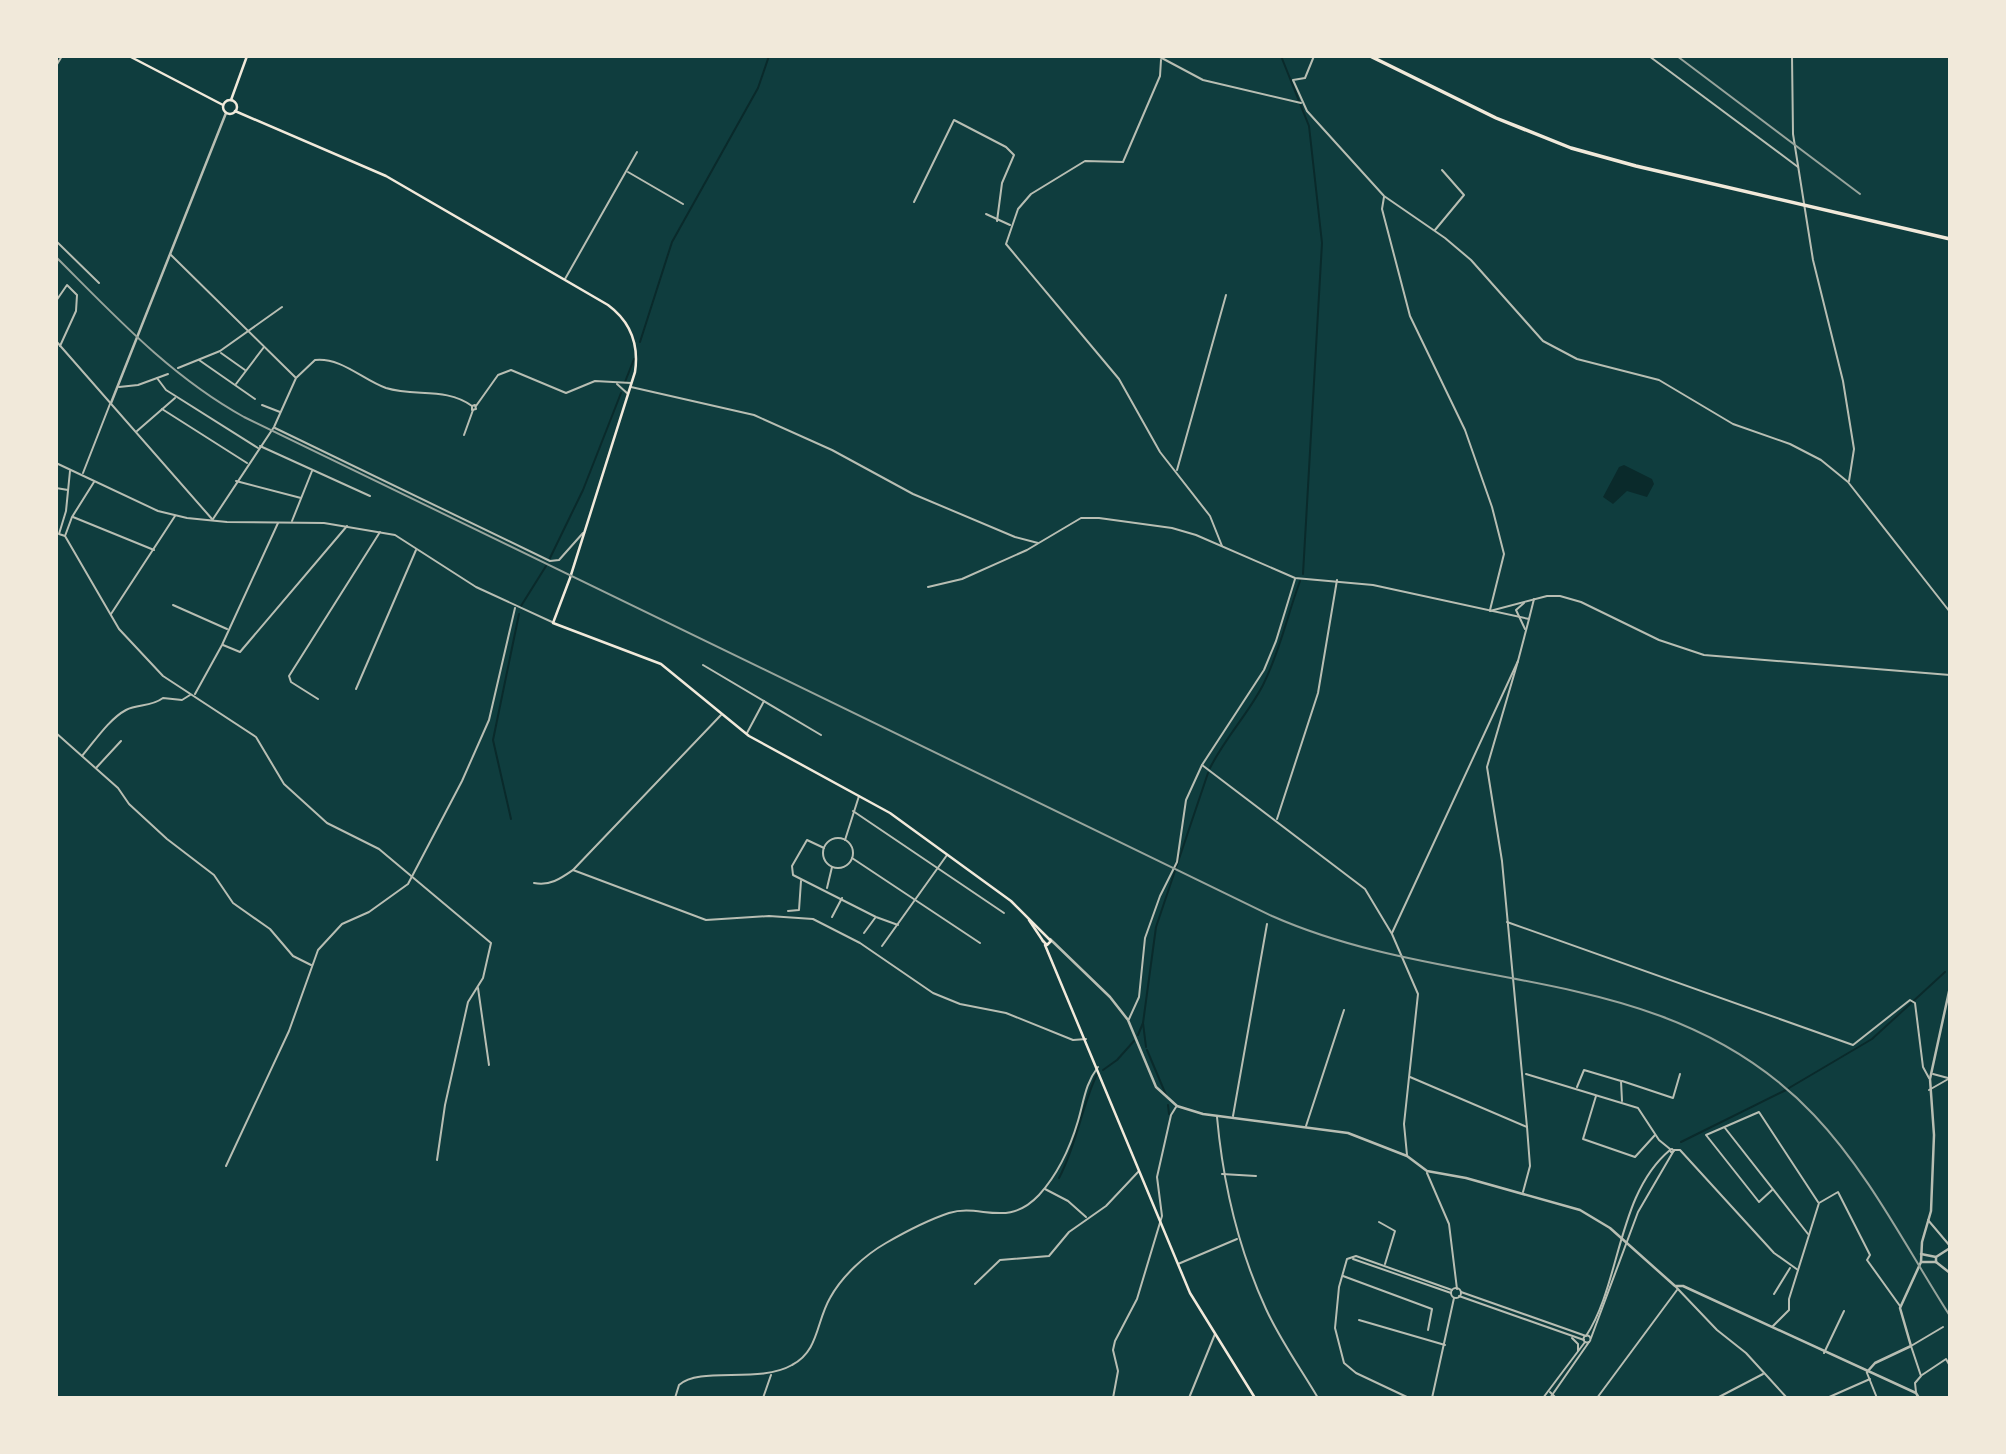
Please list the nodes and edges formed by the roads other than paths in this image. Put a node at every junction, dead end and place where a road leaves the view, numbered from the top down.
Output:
1 (62, 56) edge
2 (129, 56) edge
3 (247, 56) edge
4 (1158, 56) edge
5 (1314, 56) edge
6 (1370, 56) edge
7 (1648, 56) edge
8 (1792, 56) edge
9 (1161, 60) junction
10 (56, 66) edge
11 (231, 100) junction
12 (1302, 103) junction
13 (223, 105) junction
14 (235, 111) junction
15 (226, 113) junction
16 (637, 152) dead end
17 (1799, 167) junction
18 (1442, 170) dead end
19 (627, 171) junction
20 (1384, 196) junction
21 (914, 201) dead end
22 (683, 204) dead end
23 (986, 215) dead end
24 (997, 221) junction
25 (1012, 226) junction
26 (1434, 230) junction
27 (1950, 239) edge
28 (56, 241) edge
29 (170, 254) junction
30 (564, 281) junction
31 (99, 283) dead end
32 (1226, 295) dead end
33 (56, 301) edge
34 (282, 307) dead end
35 (251, 331) junction
36 (56, 341) edge
37 (60, 346) junction
38 (265, 346) junction
39 (220, 351) junction
40 (199, 360) junction
41 (178, 368) dead end
42 (246, 370) junction
43 (168, 374) dead end
44 (157, 378) junction
45 (296, 378) junction
46 (632, 382) junction
47 (616, 384) junction
48 (235, 385) junction
49 (118, 386) junction
50 (630, 387) junction
51 (628, 394) junction
52 (176, 397) junction
53 (255, 399) dead end
54 (111, 403) junction
55 (262, 405) dead end
56 (472, 406) junction
57 (476, 406) junction
58 (162, 409) junction
59 (473, 410) junction
60 (281, 412) junction
61 (274, 427) junction
62 (136, 432) junction
63 (464, 435) dead end
64 (259, 448) junction
65 (56, 463) edge
66 (248, 463) junction
67 (70, 470) junction
68 (312, 471) junction
69 (1176, 471) junction
70 (82, 475) junction
71 (95, 481) junction
72 (236, 481) junction
73 (1848, 482) junction
74 (56, 488) edge
75 (68, 490) junction
76 (370, 496) dead end
77 (301, 498) junction
78 (176, 515) junction
79 (72, 517) junction
80 (212, 520) junction
81 (278, 522) junction
82 (292, 522) junction
83 (348, 526) junction
84 (380, 531) junction
85 (584, 533) junction
86 (58, 534) junction
87 (65, 537) junction
88 (56, 540) edge
89 (1038, 543) junction
90 (1223, 547) junction
91 (154, 550) junction
92 (417, 550) junction
93 (1295, 578) junction
94 (1337, 579) junction
95 (928, 587) dead end
96 (1534, 599) junction
97 (1525, 602) junction
98 (173, 605) dead end
99 (515, 608) junction
100 (1489, 611) junction
101 (1950, 612) edge
102 (110, 615) junction
103 (1519, 618) junction
104 (1529, 619) junction
105 (553, 623) junction
106 (229, 630) junction
107 (1526, 632) junction
108 (222, 645) junction
109 (1518, 661) junction
110 (703, 665) dead end
111 (1950, 675) edge
112 (356, 689) dead end
113 (194, 696) junction
114 (318, 699) dead end
115 (764, 701) junction
116 (722, 715) junction
117 (56, 733) edge
118 (747, 734) junction
119 (821, 735) dead end
120 (121, 741) dead end
121 (82, 756) junction
122 (1202, 765) junction
123 (96, 769) junction
124 (859, 795) junction
125 (853, 811) junction
126 (1277, 821) junction
127 (845, 840) junction
128 (824, 848) junction
129 (948, 854) junction
130 (852, 858) junction
131 (832, 867) junction
132 (938, 869) junction
133 (573, 870) junction
134 (411, 879) junction
135 (801, 879) junction
136 (534, 883) dead end
137 (826, 889) junction
138 (842, 897) junction
139 (915, 902) junction
140 (788, 911) dead end
141 (1004, 913) dead end
142 (832, 917) dead end
143 (876, 917) junction
144 (1027, 917) junction
145 (1507, 922) junction
146 (1266, 924) dead end
147 (898, 925) junction
148 (864, 933) dead end
149 (1392, 934) junction
150 (1048, 942) junction
151 (980, 943) dead end
152 (883, 946) dead end
153 (311, 965) junction
154 (478, 987) junction
155 (1950, 987) edge
156 (1344, 1010) dead end
157 (1128, 1020) junction
158 (1086, 1039) junction
159 (489, 1065) dead end
160 (1098, 1067) junction
161 (1931, 1073) junction
162 (1524, 1074) junction
163 (1681, 1074) dead end
164 (1409, 1077) junction
165 (1949, 1078) edge
166 (1930, 1079) junction
167 (1621, 1081) junction
168 (1577, 1088) junction
169 (1929, 1090) junction
170 (1597, 1095) junction
171 (1622, 1103) junction
172 (1177, 1106) junction
173 (1217, 1116) junction
174 (1233, 1117) junction
175 (1306, 1127) junction
176 (1527, 1127) junction
177 (1725, 1127) junction
178 (1656, 1135) junction
179 (1672, 1151) junction
180 (1407, 1156) junction
181 (437, 1160) dead end
182 (226, 1166) dead end
183 (1139, 1170) junction
184 (1427, 1171) junction
185 (1222, 1174) junction
186 (1256, 1177) dead end
187 (1045, 1189) junction
188 (1772, 1190) junction
189 (1523, 1193) junction
190 (1819, 1203) junction
191 (1086, 1218) junction
192 (1928, 1219) junction
193 (1379, 1222) dead end
194 (1810, 1236) junction
195 (1621, 1237) junction
196 (1240, 1238) junction
197 (1626, 1241) junction
198 (1950, 1247) edge
199 (1921, 1254) junction
200 (1936, 1257) junction
201 (1352, 1258) junction
202 (1921, 1262) junction
203 (1936, 1262) junction
204 (1177, 1264) junction
205 (1384, 1265) junction
206 (1791, 1268) junction
207 (1799, 1270) junction
208 (1950, 1273) edge
209 (1342, 1275) junction
210 (975, 1284) dead end
211 (1676, 1288) junction
212 (1457, 1289) junction
213 (1451, 1292) junction
214 (1461, 1292) junction
215 (1774, 1294) dead end
216 (1459, 1297) junction
217 (1454, 1298) junction
218 (1900, 1308) junction
219 (1844, 1311) dead end
220 (1359, 1320) dead end
221 (1942, 1327) dead end
222 (1772, 1328) junction
223 (1428, 1330) dead end
224 (1214, 1334) junction
225 (1586, 1336) junction
226 (1571, 1337) junction
227 (1591, 1338) junction
228 (1584, 1341) junction
229 (1589, 1342) junction
230 (1444, 1345) junction
231 (1911, 1346) junction
232 (1578, 1351) junction
233 (1824, 1353) junction
234 (1950, 1366) edge
235 (1867, 1372) junction
236 (1764, 1373) junction
237 (771, 1374) junction
238 (1921, 1376) junction
239 (1870, 1378) junction
240 (1549, 1392) junction
241 (1916, 1393) junction
242 (1553, 1395) junction
243 (675, 1398) edge
244 (763, 1398) edge
245 (1113, 1398) edge
246 (1189, 1398) edge
247 (1255, 1398) edge
248 (1318, 1398) edge
249 (1409, 1398) edge
250 (1432, 1398) edge
251 (1543, 1398) edge
252 (1550, 1398) edge
253 (1556, 1398) edge
254 (1597, 1398) edge
255 (1717, 1398) edge
256 (1787, 1398) edge
257 (1827, 1398) edge
258 (1877, 1398) edge
259 (1919, 1398) edge

1 - 10 street
2 - 13 main road
3 - 11 main road
4 - 9 street
5 - 12 street
6 - 27 highway
7 - 17 street
8 - 17 street
9 - 12 street
9 - 25 street
11 - 13 main road
11 - 14 main road
12 - 20 street
13 - 15 main road
14 - 15 main road
14 - 30 main road
15 - 29 street
16 - 19 street
17 - 73 street
18 - 26 street
19 - 22 street
19 - 30 street
20 - 26 street
20 - 100 street
21 - 24 street
23 - 24 street
24 - 25 street
25 - 69 street
26 - 73 street
28 - 31 street
29 - 35 street
29 - 49 street
30 - 46 main road
32 - 69 street
33 - 37 street
34 - 35 street
35 - 38 street
35 - 39 street
36 - 37 street
37 - 54 street
38 - 42 street
38 - 45 street
39 - 40 street
39 - 42 street
40 - 41 street
40 - 48 street
42 - 48 street
43 - 44 street
44 - 49 street
44 - 52 street
45 - 56 street
45 - 60 street
46 - 47 street
46 - 50 main road
47 - 51 street
47 - 57 street
48 - 53 street
49 - 54 street
50 - 51 main road
50 - 89 street
51 - 85 main road
52 - 58 street
52 - 64 street
54 - 62 street
54 - 70 street
55 - 60 street
56 - 57 street
56 - 59 street
57 - 59 street
58 - 62 street
58 - 66 street
59 - 63 street
60 - 61 street
61 - 64 street
61 - 85 street
62 - 80 street
64 - 66 street
64 - 68 street
65 - 67 street
66 - 72 street
67 - 70 street
67 - 75 street
68 - 76 street
68 - 77 street
69 - 90 street
70 - 71 street
71 - 78 street
71 - 79 street
72 - 77 street
72 - 80 street
73 - 101 street
74 - 75 street
75 - 86 street
77 - 82 street
78 - 80 street
78 - 91 street
79 - 87 street
79 - 91 street
80 - 81 street
81 - 82 street
81 - 106 street
82 - 83 street
83 - 84 street
83 - 108 street
84 - 92 street
84 - 114 street
85 - 105 main road
86 - 87 street
86 - 88 street
87 - 102 street
89 - 90 street
89 - 95 street
90 - 93 street
91 - 102 street
92 - 99 street
92 - 112 street
93 - 94 street
93 - 122 street
94 - 100 street
94 - 126 street
96 - 97 street
96 - 104 street
96 - 111 street
97 - 100 street
97 - 103 street
98 - 106 street
99 - 105 street
99 - 134 street
100 - 103 street
102 - 113 street
103 - 104 street
103 - 107 street
104 - 107 street
105 - 116 main road
106 - 108 street
107 - 109 street
108 - 113 street
109 - 145 street
109 - 149 street
110 - 115 street
113 - 121 street
113 - 134 street
115 - 118 street
115 - 119 street
116 - 118 main road
116 - 133 street
117 - 121 street
118 - 124 main road
120 - 123 street
121 - 123 street
122 - 126 street
122 - 157 street
123 - 153 street
124 - 125 street
124 - 129 main road
125 - 127 street
125 - 132 street
126 - 149 street
127 - 128 street
127 - 130 street
128 - 131 street
128 - 135 street
129 - 132 street
129 - 144 main road
130 - 131 street
130 - 139 street
131 - 137 street
132 - 139 street
132 - 141 street
133 - 136 street
133 - 158 street
134 - 153 street
134 - 154 street
135 - 137 street
135 - 140 street
137 - 138 street
138 - 142 street
138 - 143 street
139 - 147 street
139 - 151 street
143 - 147 street
143 - 148 street
144 - 150 main road
144 - 150 main road
145 - 162 street
145 - 166 street
146 - 174 street
147 - 152 street
149 - 164 street
150 - 157 street
150 - 158 main road
153 - 182 street
154 - 159 street
154 - 181 street
155 - 161 street
156 - 175 street
157 - 172 street
158 - 160 main road
160 - 183 main road
160 - 187 street
161 - 165 street
161 - 166 street
162 - 168 street
162 - 176 street
163 - 167 street
164 - 176 street
164 - 180 street
165 - 169 street
166 - 169 street
167 - 168 street
167 - 171 street
168 - 170 street
169 - 192 street
170 - 171 street
170 - 178 street
171 - 178 street
172 - 173 street
172 - 245 street
173 - 174 street
173 - 185 street
174 - 175 street
175 - 180 street
176 - 189 street
177 - 188 street
177 - 188 street
177 - 190 street
178 - 179 street
179 - 195 street
179 - 197 street
179 - 206 street
180 - 184 street
183 - 191 street
183 - 204 main road
184 - 189 street
184 - 212 street
185 - 186 street
185 - 196 street
187 - 191 street
187 - 237 street
188 - 194 street
189 - 195 street
190 - 194 street
190 - 218 street
191 - 210 street
192 - 198 street
192 - 199 street
193 - 205 street
194 - 207 street
195 - 197 street
195 - 225 street
196 - 204 street
196 - 248 street
197 - 211 street
197 - 227 street
198 - 200 street
199 - 200 street
199 - 202 street
200 - 203 street
201 - 205 street
201 - 209 street
201 - 213 street
202 - 203 street
202 - 218 street
203 - 208 street
204 - 224 main road
205 - 213 street
206 - 207 street
206 - 215 street
207 - 222 street
209 - 223 street
209 - 249 street
211 - 222 street
211 - 236 street
211 - 254 street
212 - 213 street
212 - 214 street
213 - 217 street
214 - 216 street
214 - 225 street
216 - 217 street
216 - 226 street
217 - 230 street
218 - 231 street
219 - 233 street
220 - 230 street
221 - 231 street
222 - 233 street
224 - 246 street
224 - 247 main road
225 - 227 street
225 - 228 street
226 - 228 street
226 - 232 street
227 - 229 street
228 - 229 street
228 - 232 street
229 - 242 street
230 - 250 street
231 - 235 street
231 - 238 street
232 - 240 street
233 - 235 street
234 - 238 street
235 - 239 street
235 - 241 street
236 - 255 street
236 - 256 street
237 - 243 street
237 - 244 street
238 - 241 street
239 - 257 street
239 - 258 street
240 - 242 street
240 - 251 street
241 - 259 street
242 - 252 street
242 - 253 street

